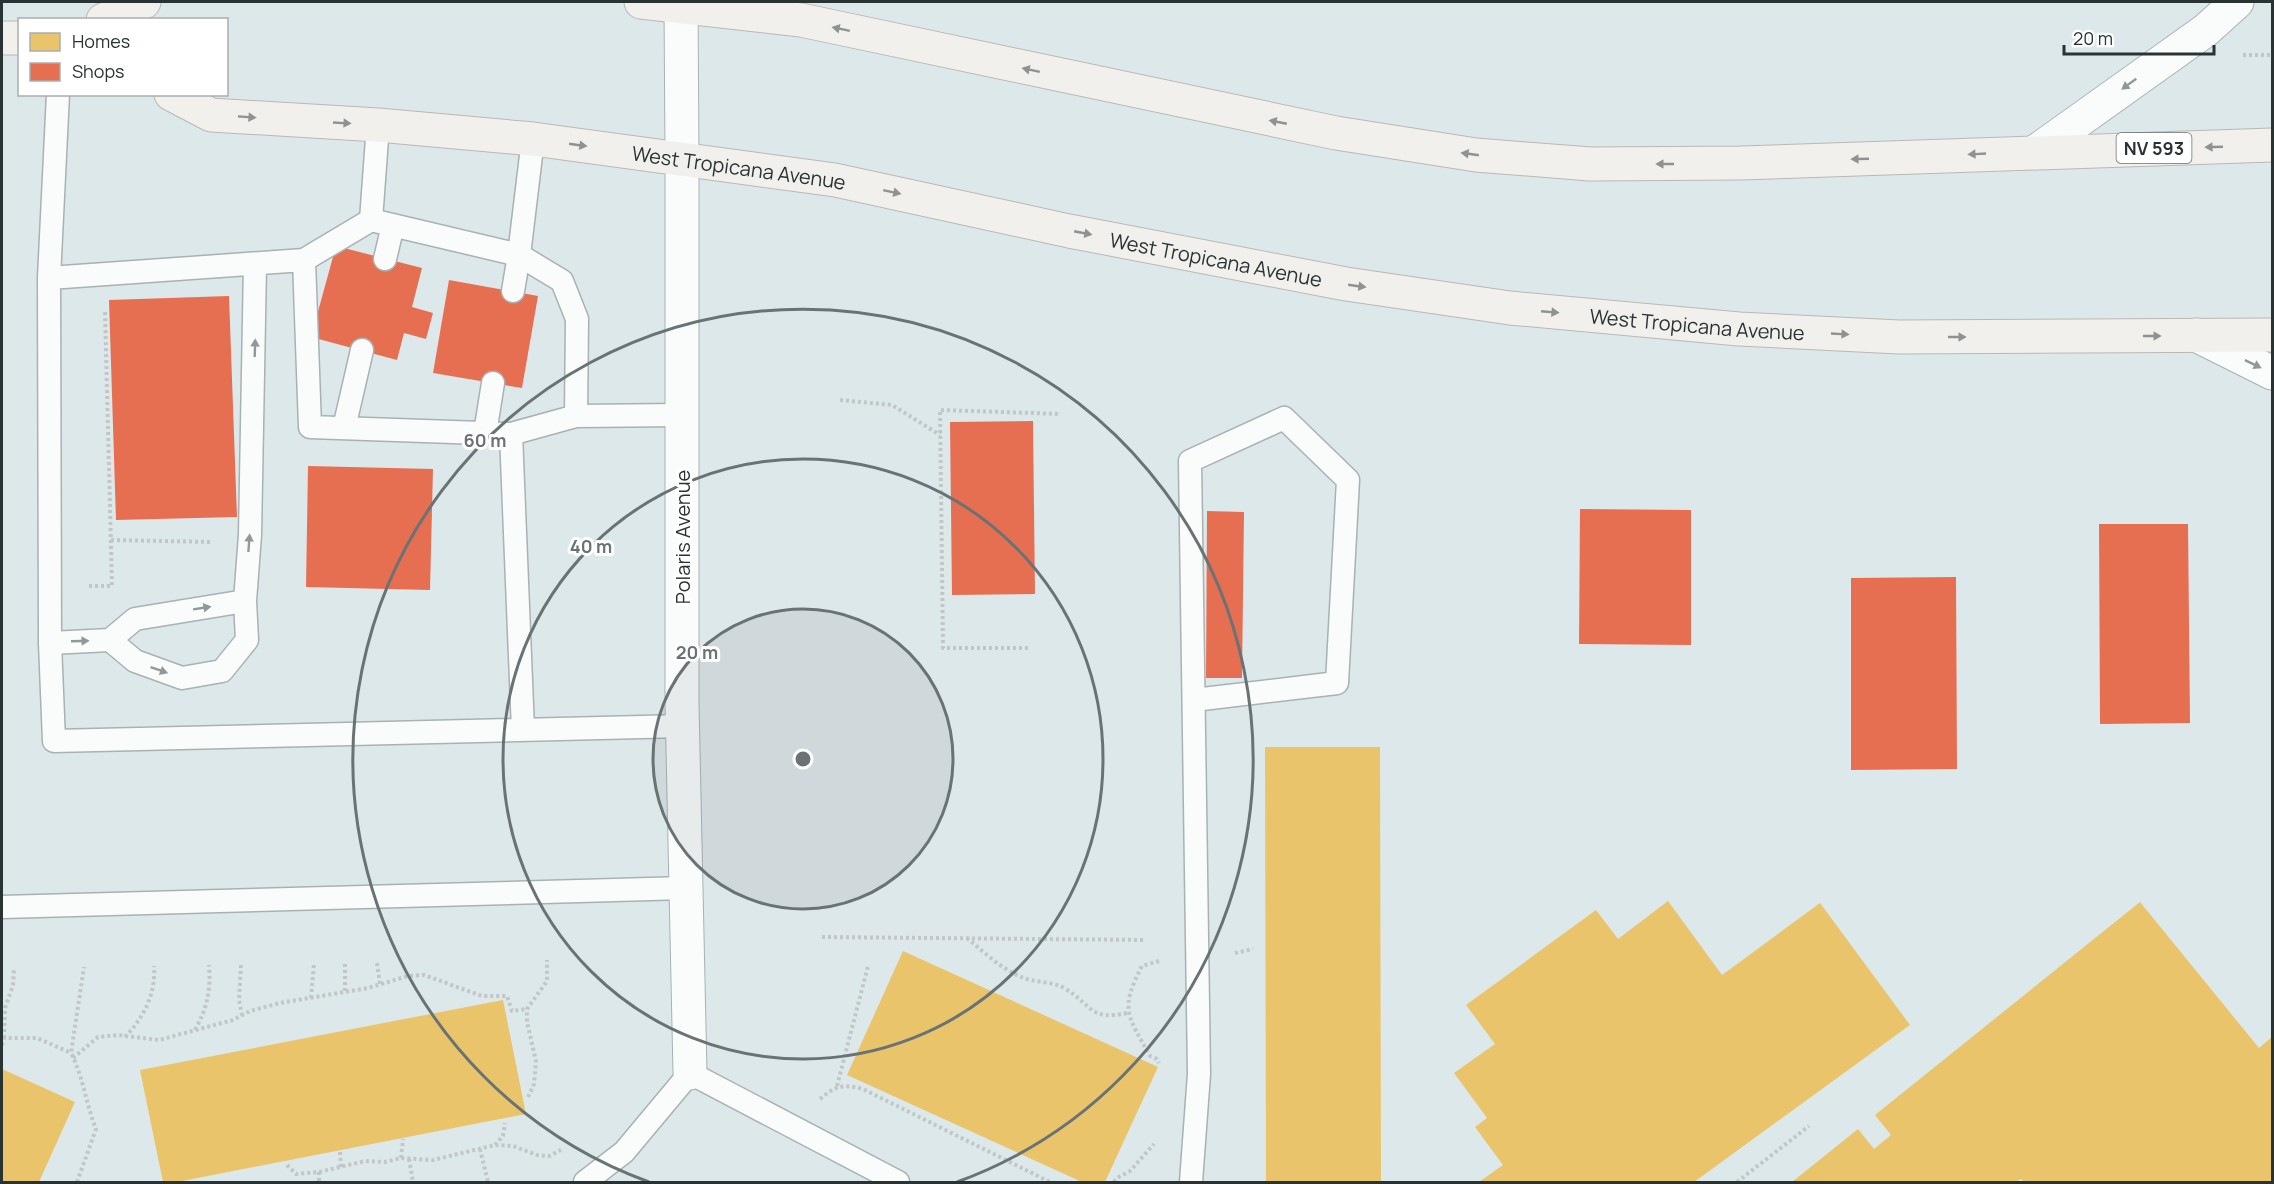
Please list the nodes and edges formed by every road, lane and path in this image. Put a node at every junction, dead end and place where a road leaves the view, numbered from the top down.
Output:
1 (144, 2) edge
2 (642, 2) edge
3 (2237, 2) edge
4 (681, 4) edge
5 (108, 18) edge
6 (2, 38) edge
7 (18, 38) edge
8 (2272, 55) edge
9 (2239, 56) dead end
10 (58, 96) edge
11 (175, 96) edge
12 (378, 125) junction
13 (533, 139) junction
14 (2272, 145) edge
15 (2035, 152) junction
16 (682, 158) junction
17 (371, 220) junction
18 (393, 225) junction
19 (519, 255) junction
20 (385, 259) dead end
21 (304, 260) junction
22 (255, 264) junction
23 (49, 278) junction
24 (513, 291) dead end
25 (105, 306) dead end
26 (2272, 335) edge
27 (2196, 336) junction
28 (362, 350) dead end
29 (2272, 373) edge
30 (493, 383) dead end
31 (840, 400) dead end
32 (1061, 414) dead end
33 (682, 415) junction
34 (576, 416) junction
35 (344, 428) junction
36 (485, 433) junction
37 (511, 434) junction
38 (940, 435) junction
39 (249, 532) junction
40 (111, 540) junction
41 (50, 587) junction
42 (245, 601) junction
43 (110, 640) junction
44 (50, 643) junction
45 (1028, 648) dead end
46 (1194, 700) junction
47 (683, 726) junction
48 (523, 730) junction
49 (686, 888) junction
50 (2, 907) edge
51 (822, 937) dead end
52 (966, 938) junction
53 (1146, 940) dead end
54 (1197, 959) junction
55 (547, 960) dead end
56 (377, 963) dead end
57 (314, 964) dead end
58 (345, 964) dead end
59 (209, 965) dead end
60 (241, 965) dead end
61 (154, 966) dead end
62 (868, 966) dead end
63 (84, 967) dead end
64 (14, 968) dead end
65 (380, 984) junction
66 (345, 992) junction
67 (311, 998) junction
68 (3, 1007) edge
69 (527, 1009) junction
70 (1128, 1013) junction
71 (242, 1015) junction
72 (194, 1030) junction
73 (124, 1037) junction
74 (4, 1038) junction
75 (2, 1045) edge
76 (70, 1053) junction
77 (73, 1058) junction
78 (1160, 1066) dead end
79 (690, 1073) junction
80 (836, 1087) junction
81 (528, 1097) dead end
82 (811, 1097) dead end
83 (506, 1123) dead end
84 (1809, 1126) dead end
85 (404, 1139) dead end
86 (1158, 1140) dead end
87 (495, 1145) junction
88 (567, 1147) dead end
89 (480, 1149) junction
90 (340, 1152) dead end
91 (401, 1158) junction
92 (409, 1159) junction
93 (287, 1165) dead end
94 (341, 1168) junction
95 (319, 1172) junction
96 (77, 1182) edge
97 (319, 1182) edge
98 (412, 1182) edge
99 (488, 1182) edge
100 (585, 1182) edge
101 (898, 1182) edge
102 (1050, 1182) edge
103 (1114, 1182) edge
104 (1191, 1182) edge
105 (1737, 1182) edge

1 - 5 main road
2 - 4 main road
3 -> 15 street
15 -> 4 main road
4 - 16 street, Polaris Avenue
6 - 7 main road
8 - 9 path
10 - 23 lane
11 -> 12 main road, West Tropicana Avenue
12 - 13 main road, West Tropicana Avenue
12 - 17 lane
13 -> 16 main road, West Tropicana Avenue
13 - 19 lane
14 -> 15 main road, NV 593
16 -> 27 main road, West Tropicana Avenue
16 - 33 street, Polaris Avenue
17 - 18 lane
17 - 21 lane
18 - 19 lane
18 - 20 lane
19 - 24 lane
19 - 34 lane
21 - 22 lane
21 - 35 lane
22 - 23 lane
39 -> 22 lane
23 - 41 lane
25 - 40 path
26 - 27 main road, West Tropicana Avenue
27 -> 29 street
28 - 35 lane
30 - 36 lane
31 - 38 path
32 - 38 path
33 - 34 lane
33 - 47 street, Polaris Avenue
34 - 37 lane
35 - 36 lane
36 - 37 lane
37 - 48 lane
38 - 45 path
39 - 40 path
42 -> 39 lane
40 - 41 path
41 - 44 lane
43 -> 42 lane
43 -> 42 lane
44 -> 43 lane
44 - 48 lane
46 - 46 lane
46 - 54 lane
47 - 48 lane
47 - 49 street, Polaris Avenue
49 - 50 lane
49 - 79 street, Polaris Avenue
51 - 52 path
52 - 53 path
52 - 70 path
54 - 70 path
54 - 104 lane
55 - 69 path
56 - 65 path
57 - 67 path
58 - 66 path
59 - 72 path
60 - 71 path
61 - 73 path
62 - 80 path
63 - 76 path
64 - 68 path
65 - 66 path
65 - 69 path
66 - 67 path
67 - 71 path
68 - 74 path
69 - 81 path
70 - 78 path
71 - 72 path
72 - 73 path
73 - 77 path
74 - 75 path
74 - 76 path
76 - 77 path
77 - 96 path
79 - 100 lane
79 - 101 lane
80 - 82 path
80 - 102 path
83 - 87 path
84 - 105 path
85 - 91 path
86 - 103 path
87 - 88 path
87 - 89 path
89 - 92 path
89 - 99 path
90 - 94 path
91 - 92 path
91 - 94 path
92 - 98 path
93 - 95 path
94 - 95 path
95 - 97 path

